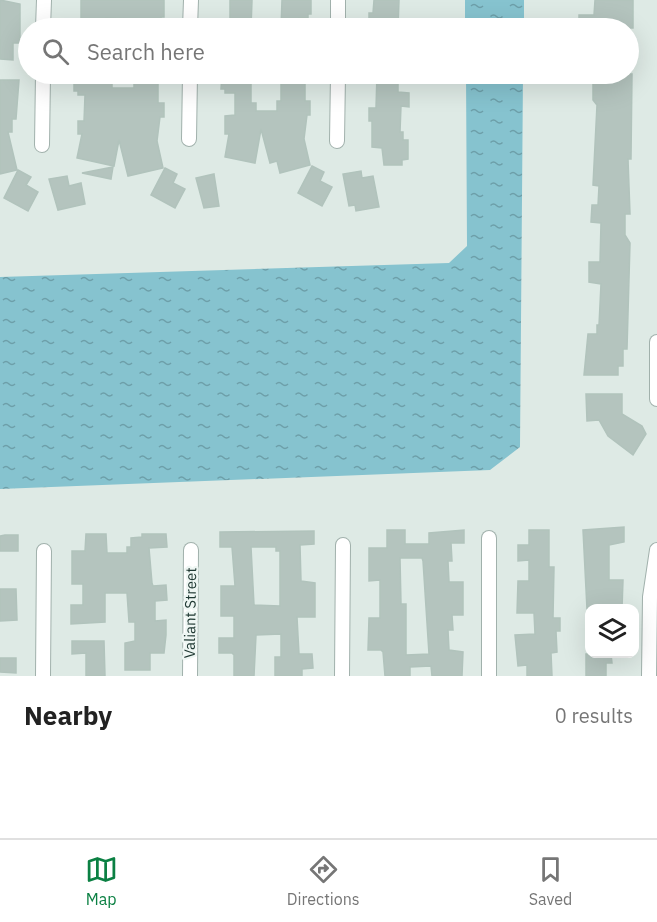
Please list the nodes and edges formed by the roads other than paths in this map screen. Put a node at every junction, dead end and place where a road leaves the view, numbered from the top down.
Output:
1 (44, 0) edge
2 (191, 0) edge
3 (338, 0) edge
4 (43, 18) edge
5 (190, 18) edge
6 (338, 18) edge
7 (43, 84) edge
8 (190, 84) edge
9 (338, 84) edge
10 (189, 139) dead end
11 (337, 141) dead end
12 (42, 145) dead end
13 (657, 342) edge
14 (656, 399) edge
15 (489, 538) dead end
16 (344, 545) dead end
17 (191, 550) dead end
18 (657, 550) edge
19 (44, 551) dead end
20 (653, 597) edge
21 (43, 676) edge
22 (190, 676) edge
23 (342, 676) edge
24 (489, 676) edge
25 (650, 676) edge

1 - 4 street
2 - 5 street
3 - 6 street
7 - 12 street
8 - 10 street
9 - 11 street
13 - 14 street
15 - 24 street
16 - 23 street
17 - 22 street, Valiant Street
18 - 20 street
19 - 21 street
20 - 25 street

